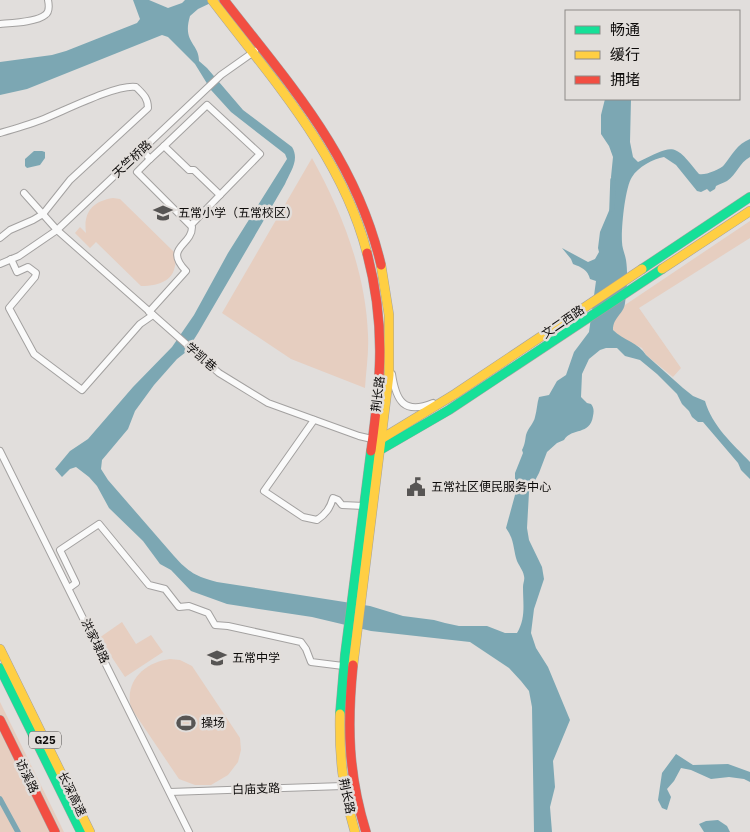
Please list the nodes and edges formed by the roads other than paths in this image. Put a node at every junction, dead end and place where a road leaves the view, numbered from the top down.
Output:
1 (48, 0) edge
2 (219, 2) edge
3 (0, 24) edge
4 (260, 47) junction
5 (252, 53) junction
6 (0, 133) edge
7 (164, 146) junction
8 (142, 150) junction
9 (150, 159) junction
10 (24, 193) dead end
11 (220, 195) junction
12 (750, 197) edge
13 (750, 211) edge
14 (42, 214) junction
15 (191, 225) junction
16 (57, 230) junction
17 (0, 238) edge
18 (11, 259) junction
19 (0, 264) edge
20 (151, 313) junction
21 (390, 364) junction
22 (455, 394) junction
23 (314, 420) junction
24 (376, 439) junction
25 (0, 450) edge
26 (376, 450) junction
27 (364, 506) junction
28 (69, 588) junction
29 (357, 598) junction
30 (352, 635) junction
31 (0, 648) edge
32 (343, 666) junction
33 (0, 668) edge
34 (0, 720) edge
35 (343, 786) junction
36 (170, 792) junction
37 (55, 832) edge
38 (81, 832) edge
39 (90, 832) edge
40 (189, 832) edge
41 (355, 832) edge
42 (366, 832) edge

1 - 3 street
2 - 4 main road, 荆长路
2 - 5 main road, 荆长路
4 - 5 street, 天竺桥路
4 - 21 main road, 荆长路
5 - 8 street, 天竺桥路
5 - 24 main road, 荆长路
6 - 14 street
7 - 9 street
7 - 11 street
7 - 11 street
8 - 9 street
8 - 16 street, 天竺桥路
9 - 15 street
10 - 14 street, 学凯巷
11 - 15 street
12 - 22 main road, 文二西路
13 - 26 main road, 文二西路
14 - 16 street, 学凯巷
14 - 17 street
15 - 20 street
16 - 18 street, 天竺桥路
16 - 20 street, 学凯巷
18 - 19 street, 天竺桥路
18 - 20 street
20 - 23 street, 学凯巷
21 - 22 street
21 - 24 main road, 荆长路
22 - 24 main road, 文二西路
23 - 24 street, 学凯巷
23 - 27 street
24 - 26 main road, 荆长路
25 - 28 street, 洪家埭路
26 - 27 main road, 荆长路
26 - 29 main road, 荆长路
27 - 29 main road, 荆长路
28 - 32 street
28 - 36 street, 洪家埭路
29 - 30 main road, 荆长路
30 - 32 main road, 荆长路
30 - 42 main road, 荆长路
31 - 39 main road, 长深高速 / G25
32 - 35 main road, 荆长路
33 - 38 main road, 长深高速 / G25
34 - 37 main road, 访溪路
35 - 36 street, 白庙支路
35 - 41 main road, 荆长路
36 - 40 street, 洪家埭路

